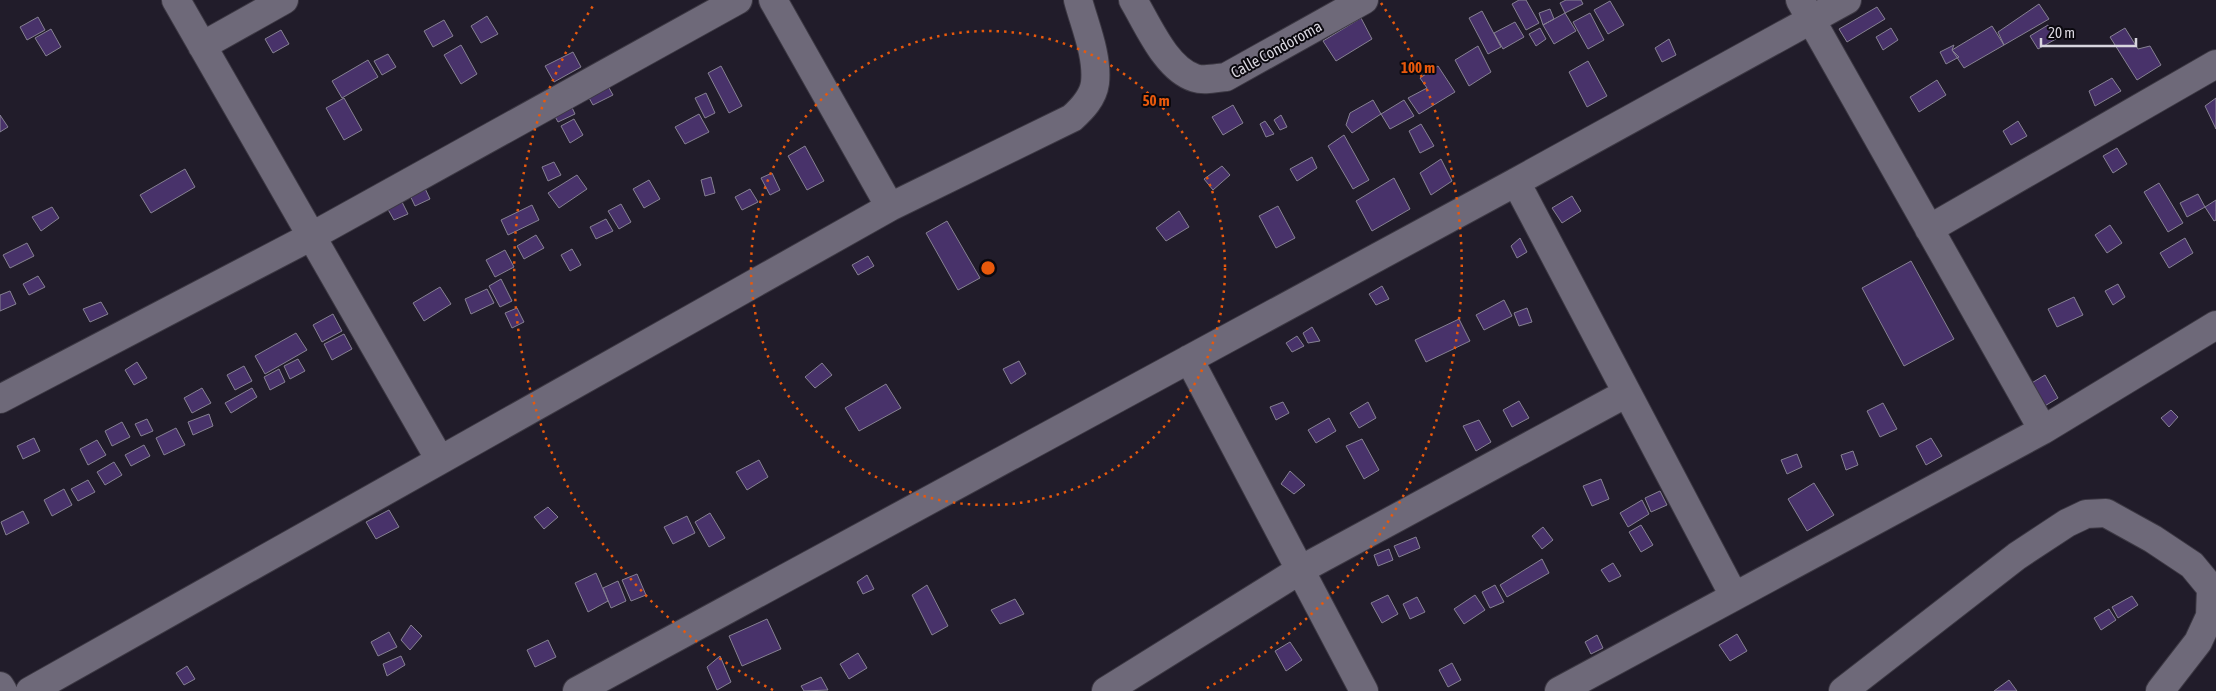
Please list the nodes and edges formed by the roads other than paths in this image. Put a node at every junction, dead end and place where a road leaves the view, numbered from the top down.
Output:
1 (176, 0) edge
2 (284, 0) edge
3 (738, 0) edge
4 (774, 0) edge
5 (1078, 0) edge
6 (1133, 0) edge
7 (1364, 0) edge
8 (1847, 0) edge
9 (1805, 10) edge
10 (202, 46) junction
11 (2216, 64) edge
12 (1516, 182) junction
13 (890, 207) junction
14 (1929, 229) junction
15 (312, 236) junction
16 (2216, 325) edge
17 (1188, 358) junction
18 (1627, 393) junction
19 (0, 399) edge
20 (2043, 430) junction
21 (440, 460) junction
22 (1300, 570) junction
23 (2214, 586) edge
24 (1734, 596) junction
25 (0, 686) edge
26 (3, 691) edge
27 (30, 691) edge
28 (577, 691) edge
29 (1106, 691) edge
30 (1364, 691) edge
31 (1559, 691) edge
32 (1843, 691) edge
33 (2160, 691) edge

1 - 10 street
2 - 10 street
3 - 15 street
4 - 13 street
5 - 13 street
6 - 7 street, Calle Condoroma
8 - 9 street
9 - 12 street
9 - 14 street
10 - 15 street
11 - 14 street
12 - 17 street
12 - 18 street
13 - 21 street
14 - 20 street
15 - 19 street
15 - 21 street
16 - 20 street
17 - 22 street
17 - 28 street
18 - 22 street
18 - 24 street
20 - 24 street
21 - 27 street
22 - 29 street
22 - 30 street
23 - 32 street
23 - 33 street
24 - 31 street
25 - 26 street

